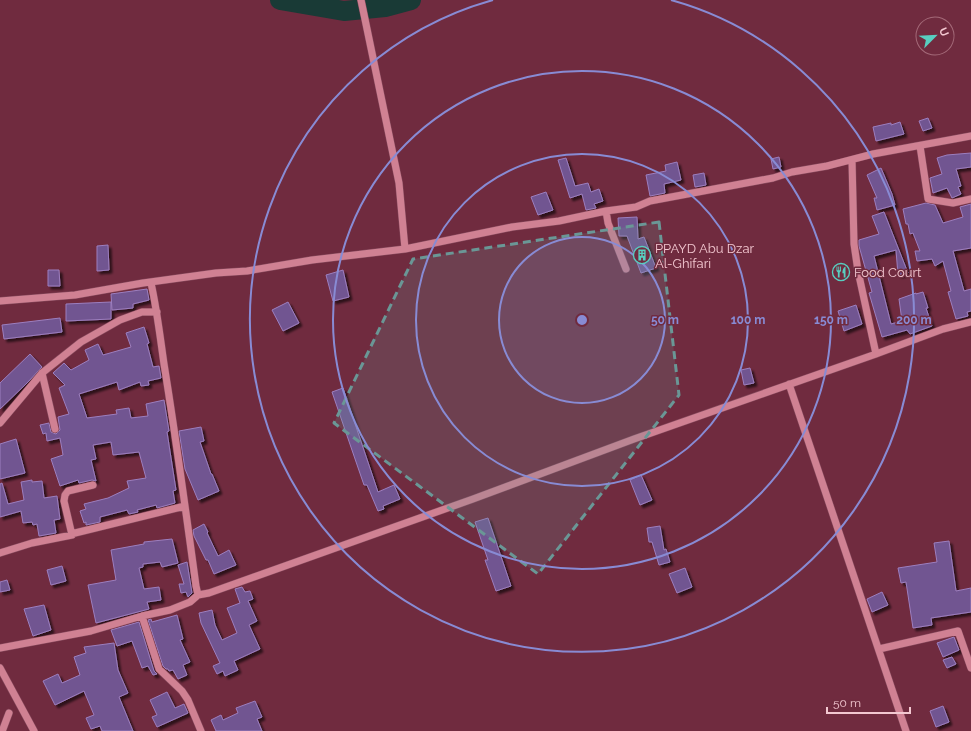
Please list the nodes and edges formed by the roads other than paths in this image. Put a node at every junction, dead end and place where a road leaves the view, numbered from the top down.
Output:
1 (362, 1) edge
2 (971, 136) edge
3 (920, 148) junction
4 (852, 160) junction
5 (971, 199) edge
6 (606, 211) junction
7 (405, 249) junction
8 (626, 269) dead end
9 (151, 283) junction
10 (0, 301) edge
11 (157, 312) junction
12 (971, 322) edge
13 (876, 354) junction
14 (42, 373) junction
15 (789, 384) junction
16 (0, 423) edge
17 (55, 429) dead end
18 (93, 485) dead end
19 (185, 506) junction
20 (71, 534) junction
21 (0, 553) edge
22 (198, 595) junction
23 (142, 616) junction
24 (0, 648) edge
25 (879, 650) junction
26 (0, 668) edge
27 (971, 668) edge
28 (9, 713) dead end
29 (0, 731) edge
30 (34, 731) edge
31 (201, 731) edge
32 (906, 731) edge

1 - 7 street
2 - 3 street
3 - 4 street
3 - 5 street
4 - 6 street
4 - 13 street
6 - 7 street
6 - 8 street
7 - 9 street
9 - 10 street
9 - 11 street
11 - 14 street
11 - 19 street
12 - 13 street
13 - 15 street
14 - 16 street
14 - 17 street
15 - 22 street
15 - 25 street
18 - 20 street
19 - 20 street
19 - 22 street
20 - 21 street
22 - 23 street
23 - 24 street
23 - 31 street
25 - 27 street
25 - 32 street
26 - 30 street
28 - 29 street

